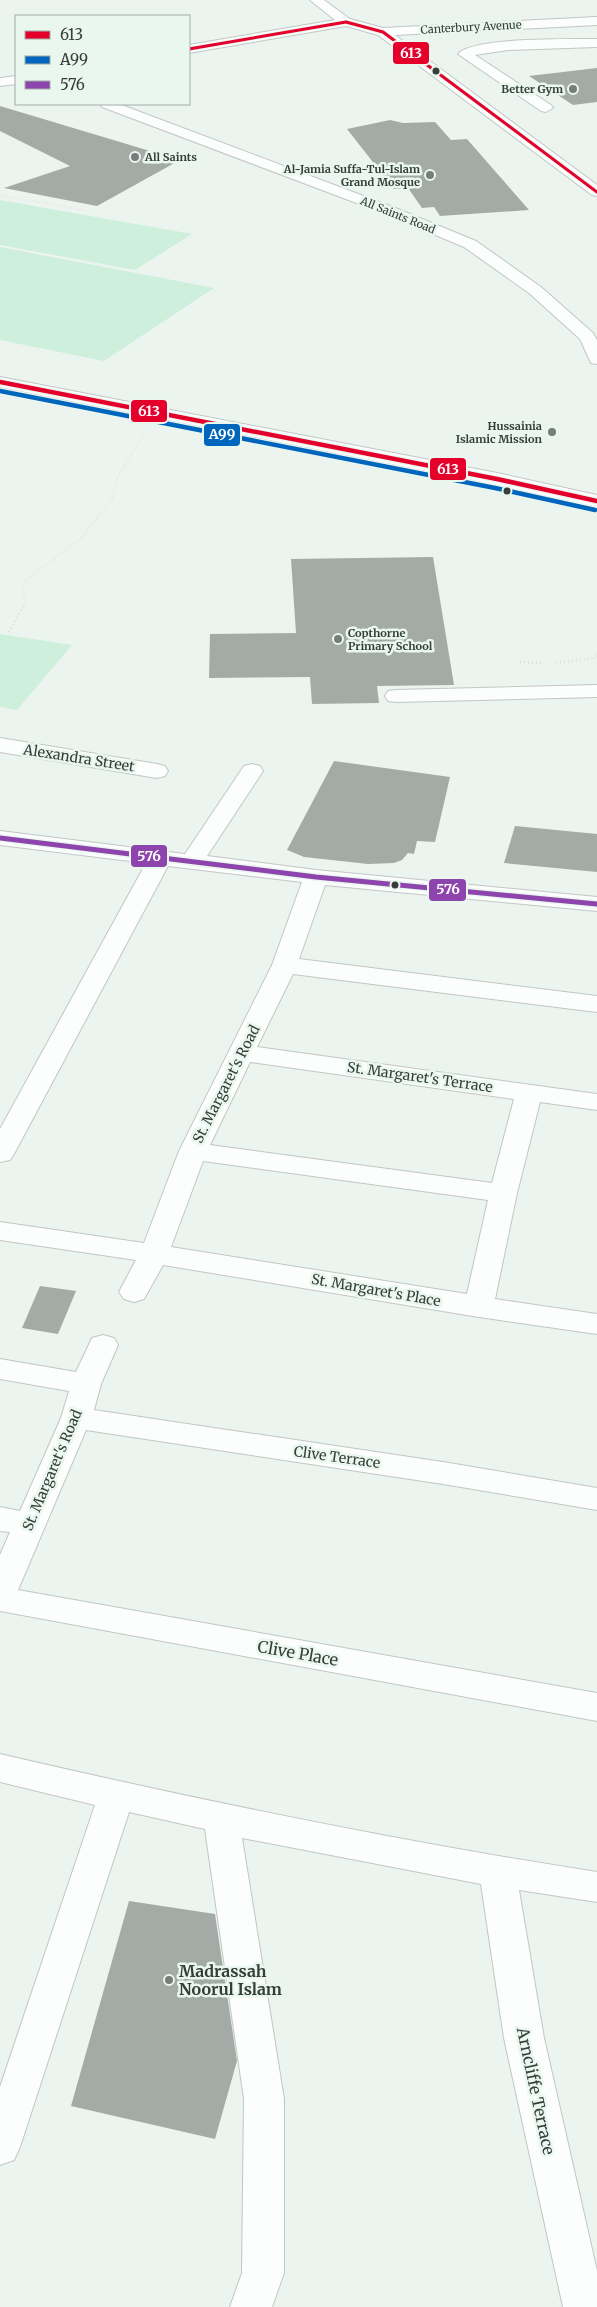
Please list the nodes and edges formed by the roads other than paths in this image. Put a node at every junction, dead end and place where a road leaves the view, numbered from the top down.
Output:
1 (316, 0) edge
2 (597, 21) edge
3 (346, 22) junction
4 (383, 32) junction
5 (597, 43) edge
6 (597, 48) edge
7 (190, 49) edge
8 (541, 57) dead end
9 (502, 63) dead end
10 (482, 66) junction
11 (15, 80) edge
12 (0, 82) edge
13 (110, 105) edge
14 (546, 108) dead end
15 (597, 192) edge
16 (597, 359) edge
17 (0, 382) edge
18 (597, 501) edge
19 (597, 691) edge
20 (396, 696) dead end
21 (0, 746) edge
22 (157, 771) dead end
23 (252, 771) dead end
24 (0, 838) edge
25 (160, 859) junction
26 (191, 863) junction
27 (316, 877) junction
28 (597, 904) edge
29 (285, 965) junction
30 (597, 1004) edge
31 (242, 1053) junction
32 (529, 1092) junction
33 (597, 1102) edge
34 (193, 1151) junction
35 (0, 1154) edge
36 (503, 1193) junction
37 (0, 1231) edge
38 (155, 1252) junction
39 (134, 1292) dead end
40 (479, 1307) junction
41 (597, 1324) edge
42 (103, 1346) dead end
43 (0, 1369) edge
44 (86, 1384) junction
45 (76, 1418) junction
46 (597, 1499) edge
47 (14, 1522) edge
48 (0, 1593) edge
49 (0, 1599) edge
50 (597, 1707) edge
51 (0, 1768) edge
52 (116, 1796) junction
53 (221, 1818) junction
54 (498, 1873) junction
55 (597, 1887) edge
56 (0, 2147) edge
57 (251, 2307) edge
58 (584, 2307) edge

1 - 3 street
2 - 4 street, Canterbury Avenue
3 - 4 street, Canterbury Avenue
3 - 7 street
4 - 15 street
5 - 10 street
6 - 8 street
9 - 10 street
10 - 14 street
11 - 12 street
13 - 16 street, All Saints Road
17 - 18 street
19 - 20 street
21 - 22 street, Alexandra Street
23 - 26 street
24 - 25 street
25 - 26 street
25 - 35 street
26 - 27 street
27 - 28 street
27 - 29 street, St. Margaret's Road
29 - 30 street
29 - 31 street, St. Margaret's Road
31 - 32 street, St. Margaret's Terrace
31 - 34 street, St. Margaret's Road
32 - 33 street, St. Margaret's Terrace
32 - 36 street
34 - 36 street
34 - 38 street, St. Margaret's Road
36 - 40 street
37 - 38 street, St. Margaret's Place
38 - 39 street, St. Margaret's Road
38 - 40 street, St. Margaret's Place
40 - 41 street, St. Margaret's Place
42 - 44 street, St. Margaret's Road
43 - 44 street
44 - 45 street, St. Margaret's Road
45 - 46 street, Clive Terrace
45 - 47 street, St. Margaret's Road
47 - 48 street, St. Margaret's Road
49 - 50 street, Clive Place
51 - 52 street
52 - 53 street
52 - 56 street
53 - 54 street
53 - 57 street
54 - 55 street
54 - 58 street, Arncliffe Terrace

